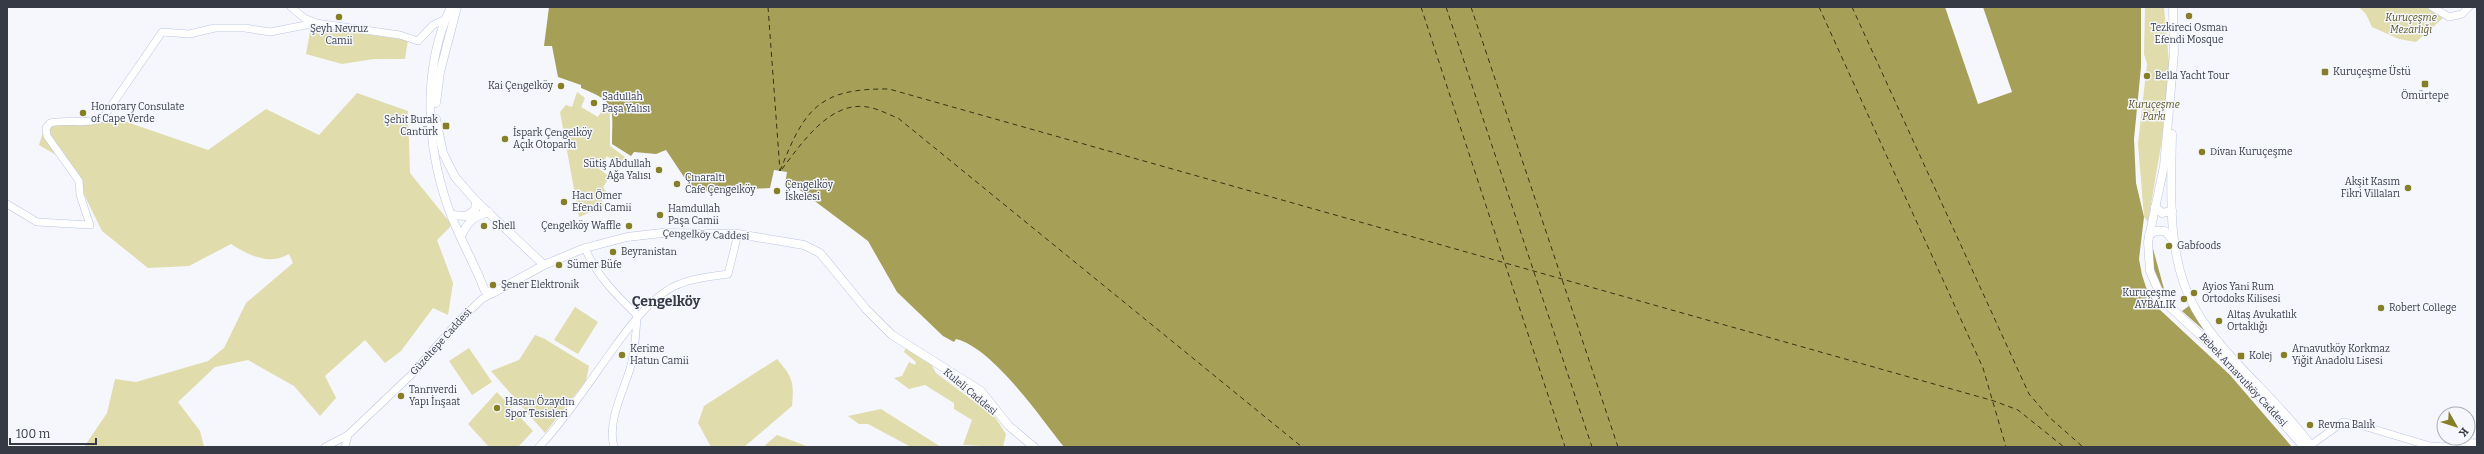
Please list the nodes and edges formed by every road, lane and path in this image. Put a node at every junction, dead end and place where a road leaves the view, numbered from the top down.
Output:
1 (291, 7) edge
2 (451, 7) edge
3 (457, 7) edge
4 (2173, 7) edge
5 (2432, 7) edge
6 (2469, 7) edge
7 (444, 20) junction
8 (316, 23) junction
9 (2173, 68) junction
10 (476, 201) junction
11 (7, 204) edge
12 (2155, 207) junction
13 (2172, 211) junction
14 (489, 212) junction
15 (452, 215) junction
16 (738, 234) junction
17 (461, 236) junction
18 (2149, 237) junction
19 (2174, 243) junction
20 (585, 248) junction
21 (544, 265) junction
22 (486, 294) junction
23 (638, 316) junction
24 (940, 366) joint
25 (348, 435) junction
26 (2477, 443) edge
27 (328, 445) edge
28 (2309, 446) edge
29 (345, 447) edge
30 (539, 447) edge
31 (614, 447) edge
32 (1034, 447) edge

1 - 8 street
2 - 7 main road
3 - 10 main road
4 - 9 main road
5 - 6 street
7 - 8 street
7 - 15 main road
8 - 11 street
9 - 12 main road, Bebek Arnavutköy Caddesi
9 - 13 main road, Bebek Arnavutköy Caddesi
10 - 14 main road
10 - 15 main road
12 - 13 main road
12 - 18 main road, Bebek Arnavutköy Caddesi
13 - 19 main road, Bebek Arnavutköy Caddesi
14 - 17 main road
14 - 21 main road
15 - 17 main road
16 - 20 main road, Çengelköy Caddesi
16 - 23 street
16 - 24 main road, Çengelköy Caddesi
17 - 22 main road
18 - 19 main road
18 - 28 main road, Bebek Arnavutköy Caddesi
19 - 28 main road, Bebek Arnavutköy Caddesi
20 - 21 main road, Çengelköy Caddesi
20 - 23 street
21 - 22 main road, Güzeltepe Caddesi
22 - 25 street, Güzeltepe Caddesi
23 - 30 street
23 - 31 street
24 - 32 main road, Kuleli Caddesi
25 - 27 street, Güzeltepe Caddesi
25 - 29 street
26 - 28 street

